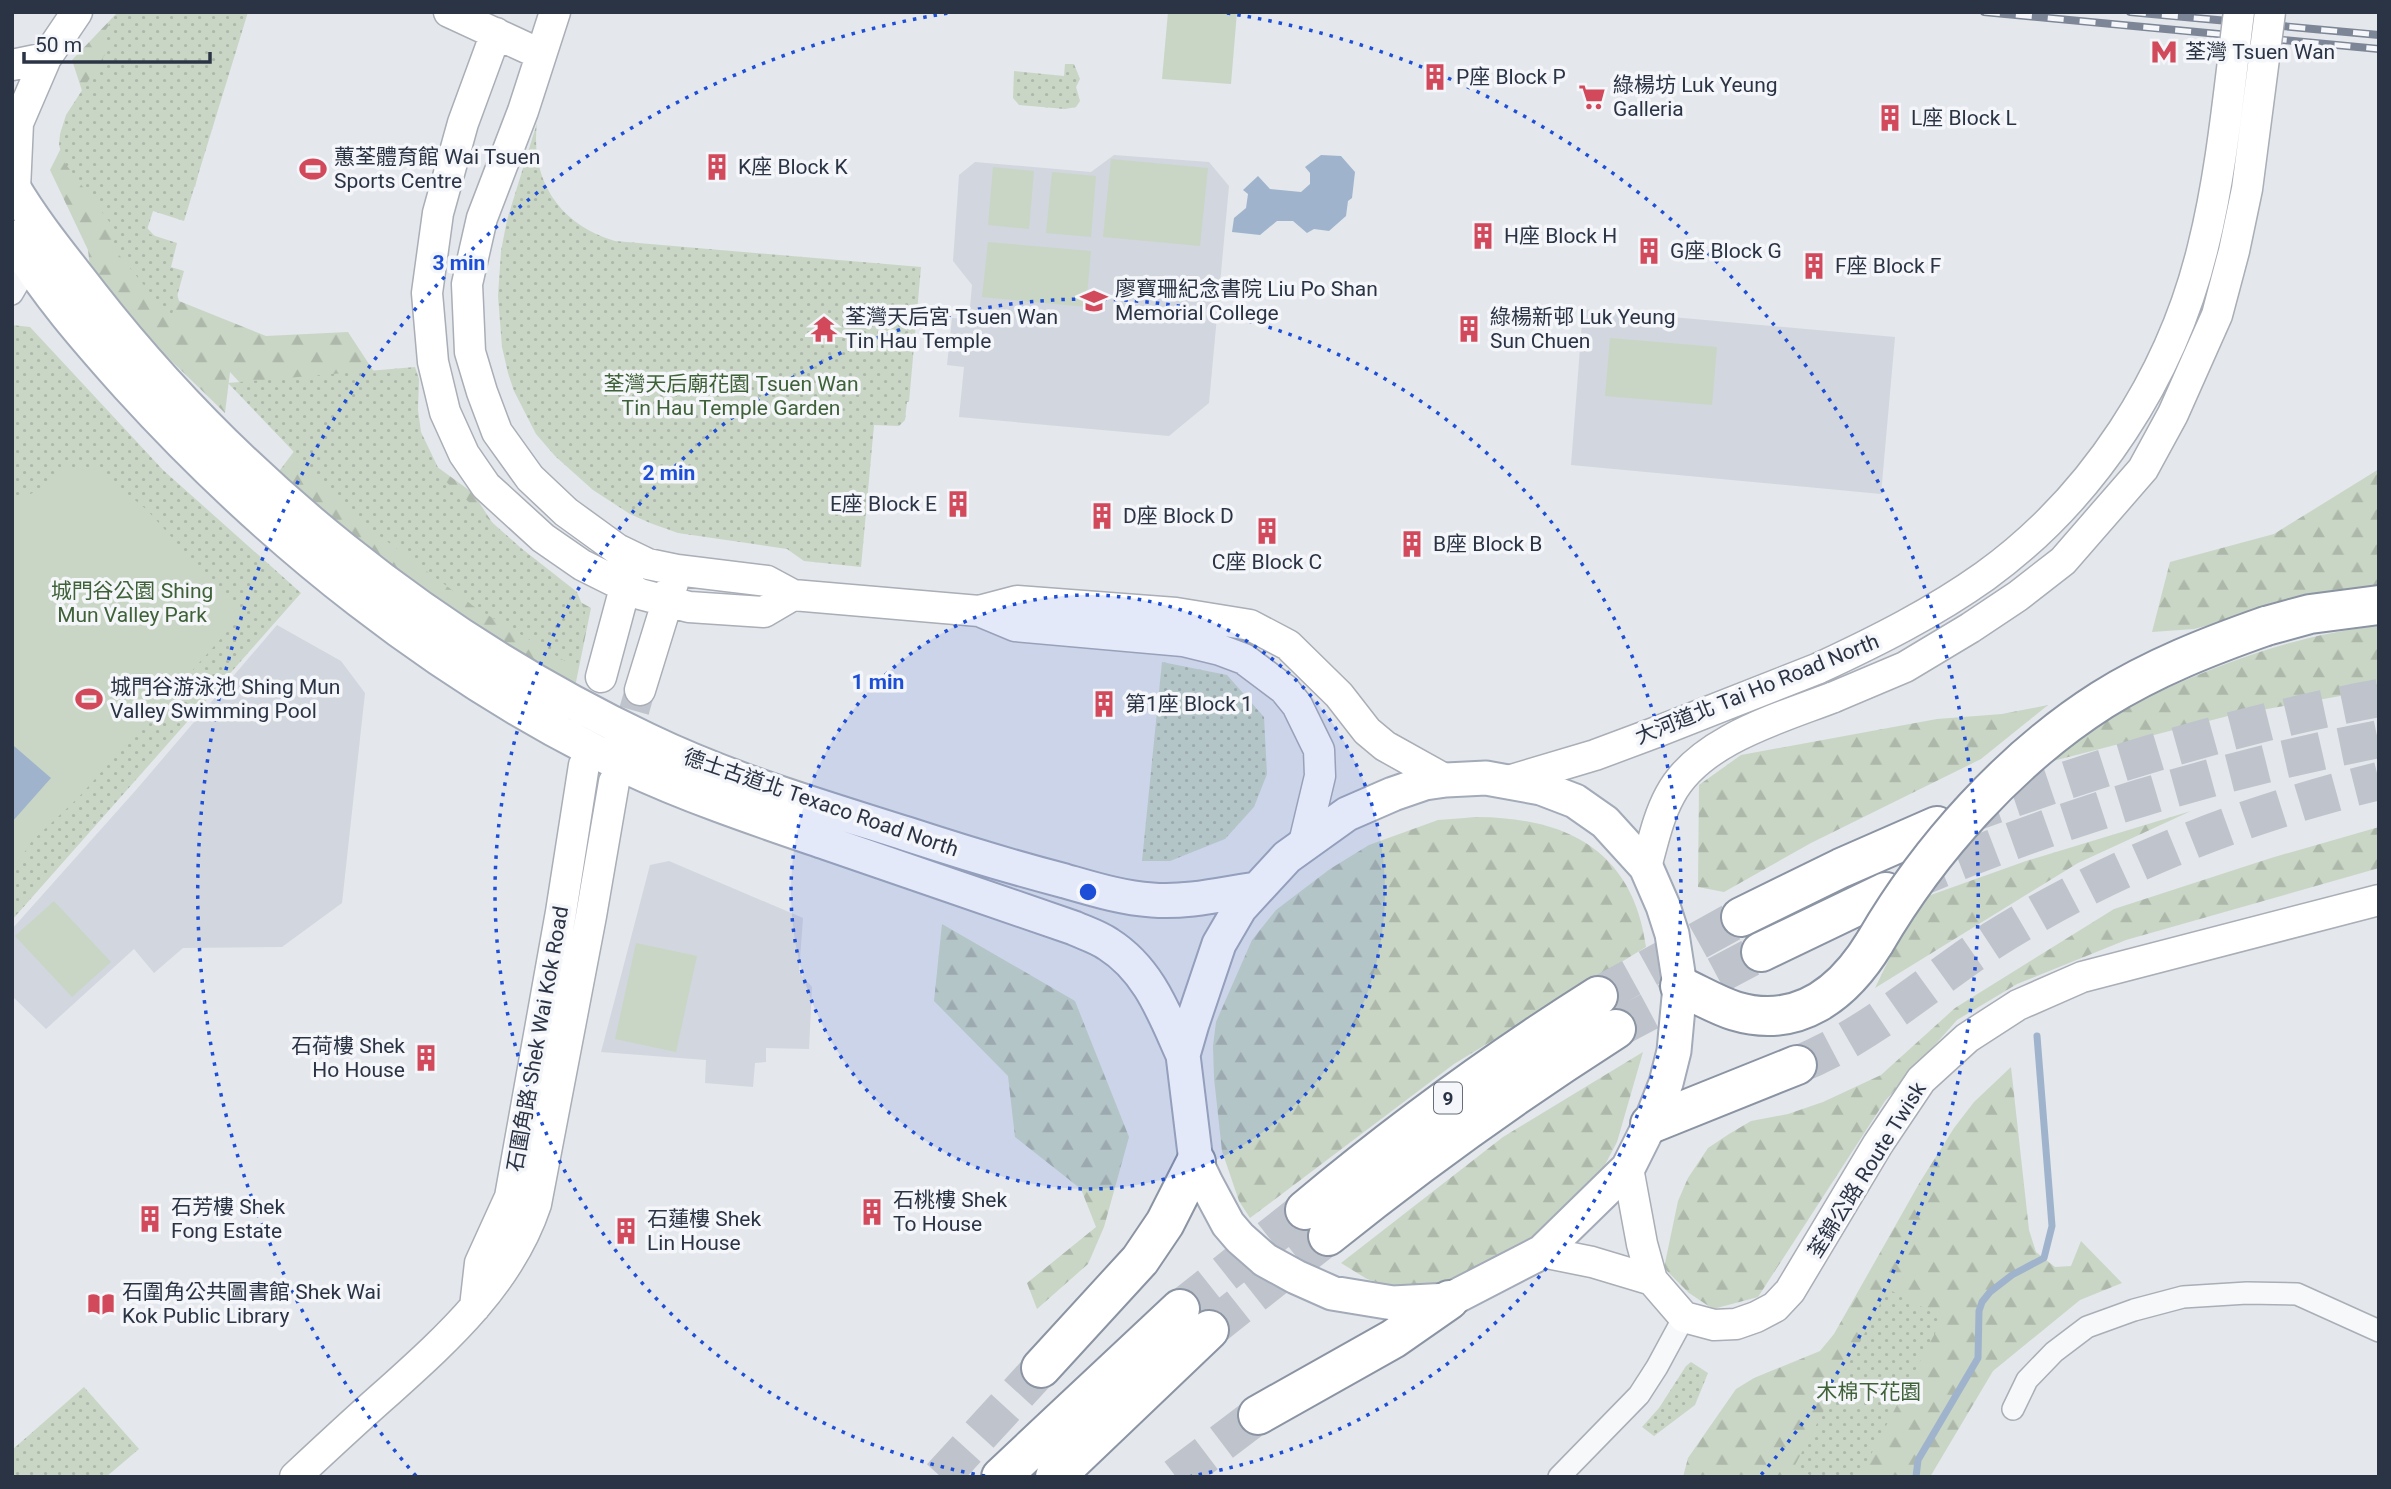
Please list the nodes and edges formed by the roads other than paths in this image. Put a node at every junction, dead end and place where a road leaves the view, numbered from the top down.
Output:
1 (77, 12) edge
2 (449, 12) edge
3 (555, 12) edge
4 (2239, 12) edge
5 (2270, 12) edge
6 (496, 33) junction
7 (540, 54) junction
8 (46, 58) junction
9 (12, 65) edge
10 (13, 187) edge
11 (20, 250) edge
12 (12, 294) edge
13 (634, 558) junction
14 (677, 570) junction
15 (625, 587) junction
16 (793, 595) junction
17 (667, 603) junction
18 (2379, 605) edge
19 (979, 611) junction
20 (601, 677) dead end
21 (640, 690) tunnel mouth
22 (584, 765) dead end
23 (1446, 780) junction
24 (1508, 781) junction
25 (614, 782) tunnel mouth
26 (1937, 826) tunnel mouth
27 (1304, 843) junction
28 (1646, 867) junction
29 (1256, 889) junction
30 (1886, 892) tunnel mouth
31 (2379, 900) edge
32 (1741, 918) tunnel mouth
33 (1760, 952) tunnel mouth
34 (1680, 986) junction
35 (1598, 996) tunnel mouth
36 (1616, 1029) tunnel mouth
37 (1183, 1055) junction
38 (1797, 1065) tunnel mouth
39 (1650, 1124) junction
40 (1196, 1162) junction
41 (1628, 1168) junction
42 (1542, 1252) junction
43 (1652, 1280) junction
44 (1450, 1300) junction
45 (475, 1308) junction
46 (1684, 1317) junction
47 (2379, 1331) edge
48 (1041, 1368) tunnel mouth
49 (2013, 1409) dead end
50 (1258, 1415) tunnel mouth
51 (295, 1477) edge
52 (1000, 1477) edge
53 (1055, 1477) edge
54 (1559, 1477) edge

1 - 8 main road
2 - 6 main road
3 - 7 main road
4 - 24 main road, 大河道北 Tai Ho Road North, bridge
5 - 28 main road, 大河道北 Tai Ho Road North, bridge
6 - 7 main road
6 - 15 main road
7 - 13 main road
8 - 9 main road
8 - 10 main road
10 - 29 main road, 德士古道北 Texaco Road North
11 - 12 street
11 - 37 main road, 德士古道北 Texaco Road North
13 - 14 main road
13 - 15 main road
14 - 16 main road
14 - 17 main road
15 - 17 main road
15 - 20 main road
16 - 17 main road
16 - 19 main road
17 - 21 main road
18 - 34 highway, bridge
19 - 23 main road
19 - 27 main road
22 - 45 main road, 石圍角路 Shek Wai Kok Road
23 - 24 main road
23 - 27 main road
24 - 28 main road
25 - 45 main road, 石圍角路 Shek Wai Kok Road
26 - 32 highway
27 - 29 main road
28 - 34 main road
29 - 37 main road
30 - 33 highway
31 - 46 main road, 荃錦公路 Route Twisk
34 - 39 main road
35 - 36 highway, 9
37 - 40 main road
38 - 39 highway
39 - 41 main road
40 - 44 main road
40 - 48 highway
41 - 42 main road
41 - 43 main road
42 - 43 main road
42 - 44 main road
43 - 46 main road
44 - 50 highway
45 - 51 main road, 石圍角路 Shek Wai Kok Road
46 - 54 street
47 - 49 street
52 - 53 highway

